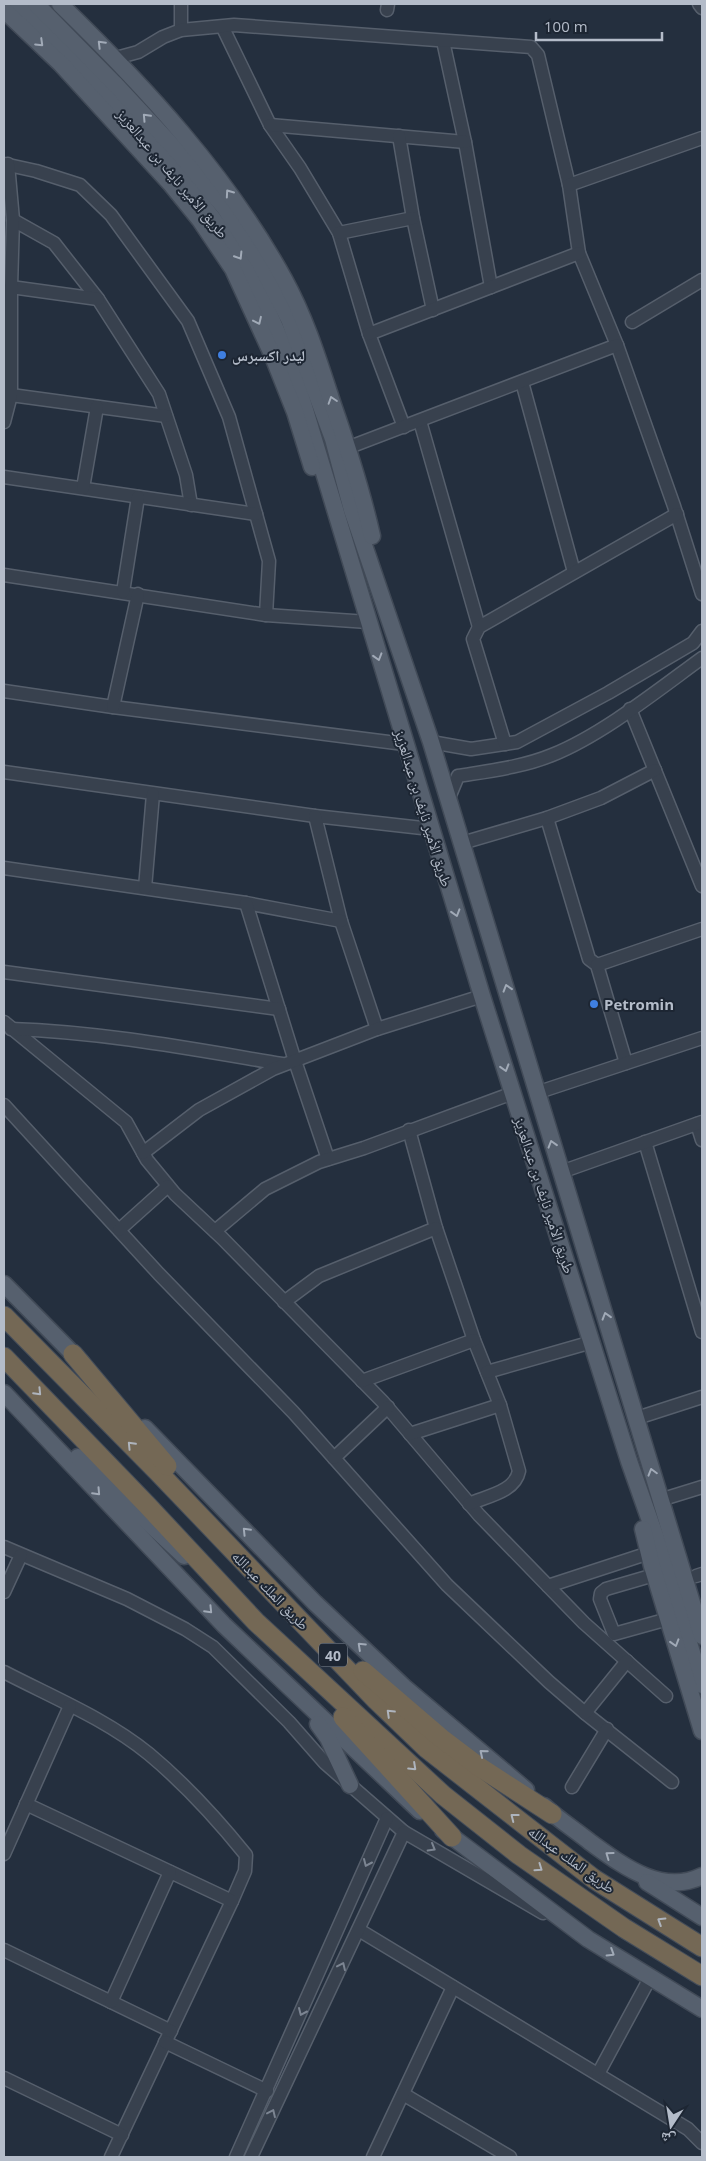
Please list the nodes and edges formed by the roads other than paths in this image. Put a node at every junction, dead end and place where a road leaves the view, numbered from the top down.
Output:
1 (18, 4) edge
2 (36, 4) edge
3 (60, 4) edge
4 (181, 4) edge
5 (699, 4) edge
6 (702, 8) edge
7 (4, 10) edge
8 (222, 28) junction
9 (181, 30) junction
10 (443, 41) junction
11 (116, 58) junction
12 (270, 125) junction
13 (399, 136) junction
14 (702, 138) edge
15 (465, 142) junction
16 (173, 158) junction
17 (6, 164) edge
18 (569, 185) junction
19 (413, 218) junction
20 (13, 220) junction
21 (339, 233) junction
22 (580, 253) junction
23 (702, 280) edge
24 (11, 287) junction
25 (491, 287) junction
26 (98, 299) junction
27 (433, 310) junction
28 (632, 322) dead end
29 (369, 334) junction
30 (617, 345) junction
31 (522, 382) junction
32 (11, 395) junction
33 (97, 407) junction
34 (166, 416) junction
35 (420, 421) junction
36 (4, 422) edge
37 (404, 427) junction
38 (347, 448) junction
39 (4, 476) edge
40 (83, 488) junction
41 (138, 497) junction
42 (191, 505) junction
43 (256, 514) junction
44 (677, 514) junction
45 (574, 572) junction
46 (4, 575) edge
47 (123, 592) junction
48 (138, 594) junction
49 (702, 594) edge
50 (266, 615) junction
51 (389, 616) junction
52 (368, 622) junction
53 (478, 627) junction
54 (702, 631) edge
55 (702, 658) edge
56 (4, 691) edge
57 (113, 707) junction
58 (630, 709) junction
59 (431, 742) junction
60 (404, 744) junction
61 (505, 744) junction
62 (655, 770) junction
63 (4, 772) edge
64 (153, 794) junction
65 (448, 800) junction
66 (315, 816) junction
67 (547, 818) junction
68 (431, 829) junction
69 (462, 843) junction
70 (4, 868) edge
71 (702, 886) edge
72 (145, 888) junction
73 (246, 903) junction
74 (341, 921) junction
75 (702, 929) edge
76 (597, 965) junction
77 (4, 972) edge
78 (482, 996) junction
79 (279, 1009) junction
80 (8, 1026) edge
81 (377, 1029) junction
82 (702, 1038) edge
83 (290, 1063) junction
84 (626, 1063) junction
85 (513, 1093) junction
86 (536, 1093) junction
87 (4, 1105) edge
88 (699, 1123) edge
89 (409, 1130) junction
90 (702, 1140) edge
91 (645, 1142) junction
92 (144, 1153) junction
93 (328, 1159) junction
94 (561, 1172) junction
95 (168, 1186) junction
96 (436, 1228) junction
97 (120, 1230) junction
98 (215, 1231) junction
99 (4, 1284) edge
100 (284, 1302) junction
101 (4, 1316) edge
102 (702, 1332) edge
103 (474, 1340) junction
104 (592, 1342) junction
105 (73, 1354) junction
106 (4, 1357) edge
107 (487, 1372) junction
108 (362, 1381) junction
109 (4, 1386) edge
110 (4, 1393) edge
111 (702, 1398) edge
112 (500, 1405) junction
113 (388, 1408) junction
114 (638, 1418) junction
115 (410, 1434) junction
116 (334, 1458) junction
117 (629, 1461) junction
118 (702, 1487) edge
119 (660, 1500) junction
120 (469, 1504) junction
121 (666, 1517) junction
122 (4, 1547) edge
123 (649, 1553) junction
124 (21, 1554) junction
125 (654, 1575) junction
126 (699, 1575) edge
127 (548, 1586) junction
128 (4, 1592) edge
129 (702, 1597) edge
130 (281, 1601) junction
131 (668, 1619) junction
132 (256, 1622) junction
133 (702, 1636) edge
134 (627, 1661) junction
135 (4, 1672) edge
136 (702, 1685) edge
137 (666, 1696) dead end
138 (299, 1697) junction
139 (70, 1706) junction
140 (585, 1713) junction
141 (607, 1729) junction
142 (702, 1731) edge
143 (672, 1782) dead end
144 (350, 1785) junction
145 (572, 1787) dead end
146 (26, 1804) junction
147 (552, 1814) junction
148 (387, 1818) junction
149 (404, 1832) junction
150 (452, 1837) junction
151 (4, 1854) edge
152 (628, 1869) junction
153 (170, 1872) junction
154 (702, 1876) edge
155 (232, 1901) junction
156 (702, 1917) edge
157 (359, 1930) junction
158 (588, 1939) junction
159 (702, 1947) edge
160 (4, 1950) edge
161 (702, 1976) edge
162 (650, 1978) junction
163 (453, 1987) junction
164 (111, 2002) junction
165 (702, 2009) edge
166 (168, 2036) junction
167 (598, 2074) junction
168 (4, 2078) edge
169 (267, 2090) junction
170 (403, 2094) junction
171 (122, 2134) junction
172 (702, 2143) edge
173 (111, 2157) edge
174 (236, 2157) edge
175 (252, 2157) edge
176 (373, 2157) edge
177 (510, 2157) edge

1 - 16 main road, طريق الأمير نايف بن عبدالعزيز
16 -> 2 main road, طريق الأمير نايف بن عبدالعزيز
11 -> 3 main road
4 - 9 street
5 - 6 street
7 -> 52 main road
8 - 9 street
8 - 10 street
8 - 12 street
9 - 11 street
10 - 15 street
10 - 18 street
38 -> 11 main road
12 - 13 street
12 - 21 street
13 - 15 street
13 - 19 street
14 - 18 street
15 - 25 street
16 - 51 main road, طريق الأمير نايف بن عبدالعزيز
16 -> 52 main road, طريق الأمير نايف بن عبدالعزيز
17 - 20 street
17 - 43 street
18 - 22 street
19 - 21 street
19 - 27 street
20 - 24 street
20 - 26 street
21 - 29 street
22 - 25 street
22 - 30 street
23 - 28 street
24 - 26 street
24 - 32 street
25 - 27 street
26 - 34 street
27 - 29 street
29 - 37 street
30 - 31 street
30 - 44 street
31 - 35 street
31 - 45 street
32 - 33 street
32 - 36 street
33 - 34 street
33 - 40 street
34 - 42 street
35 - 37 street
35 - 53 street
37 - 38 street
38 - 51 main road
39 - 40 street
40 - 41 street
41 - 42 street
41 - 47 street
42 - 43 street
43 - 50 street
44 - 45 street
44 - 49 street
45 - 53 street
46 - 47 street
47 - 48 street
48 - 50 street
48 - 57 street
50 - 52 street
51 - 59 main road, طريق الأمير نايف بن عبدالعزيز
52 -> 60 main road, طريق الأمير نايف بن عبدالعزيز
53 - 61 street
54 - 61 street
55 - 58 street
56 - 57 street
57 - 60 street
58 - 62 street
58 - 65 street
59 - 61 street
59 - 65 main road, طريق الأمير نايف بن عبدالعزيز
60 - 68 main road, طريق الأمير نايف بن عبدالعزيز
62 - 67 street
62 - 71 street
63 - 64 street
64 - 66 street
64 - 72 street
65 - 69 main road, طريق الأمير نايف بن عبدالعزيز
66 - 68 street
66 - 74 street
67 - 69 street
67 - 76 street
68 -> 78 main road, طريق الأمير نايف بن عبدالعزيز
86 -> 69 main road, طريق الأمير نايف بن عبدالعزيز
70 - 72 street
72 - 73 street
73 - 74 street
73 - 79 street
74 - 81 street
75 - 76 street
76 - 84 street
77 - 79 street
78 - 81 street
78 -> 85 main road, طريق الأمير نايف بن عبدالعزيز
79 - 83 street
80 - 83 street
80 - 92 street
81 - 83 street
82 - 84 street
83 - 92 street
83 - 93 street
84 - 86 street
85 - 89 street
85 - 104 main road, طريق الأمير نايف بن عبدالعزيز
94 -> 86 main road, طريق الأمير نايف بن عبدالعزيز
87 - 97 street
88 - 90 street
88 - 91 street
89 - 93 street
89 - 96 street
91 - 94 street
91 - 102 street
92 - 95 street
93 - 98 street
114 -> 94 main road, طريق الأمير نايف بن عبدالعزيز
95 - 97 street
95 - 98 street
96 - 100 street
96 - 103 street
97 - 116 street
98 - 100 street
99 - 105 main road
100 - 108 street
130 -> 101 highway, طريق الملك عبدالله / 40
103 - 107 street
103 - 108 street
104 - 107 street
104 - 117 main road, طريق الأمير نايف بن عبدالعزيز
105 - 130 highway
147 -> 105 main road
106 -> 132 highway, طريق الملك عبدالله / 40
107 - 112 street
108 - 113 street
109 - 132 main road
110 -> 138 main road
111 - 114 street
112 - 115 street
112 - 120 street
113 - 115 street
113 - 116 street
119 -> 114 main road, طريق الأمير نايف بن عبدالعزيز
115 - 120 street
116 - 140 street
117 - 123 main road
117 - 136 main road, طريق الأمير نايف بن عبدالعزيز
118 - 119 street
119 - 121 main road, طريق الأمير نايف بن عبدالعزيز
120 - 127 street
121 - 126 main road
121 - 133 main road, طريق الأمير نايف بن عبدالعزيز
122 - 124 street
123 - 125 main road
123 - 127 street
124 - 128 street
124 - 144 street
125 - 131 main road
125 - 131 street
126 - 129 main road
127 - 134 street
130 - 147 highway
159 -> 130 highway, طريق الملك عبدالله / 40
131 -> 142 main road
132 - 150 highway
132 -> 161 highway, طريق الملك عبدالله / 40
134 - 137 street
134 - 140 street
135 - 139 street
138 - 144 main road
138 - 150 main road
139 - 146 street
139 - 155 street
140 - 141 street
141 - 143 street
141 - 145 street
144 - 148 street
146 - 151 street
146 - 153 street
152 -> 147 main road
148 - 149 street
148 -> 169 street
149 - 157 street
149 -> 158 street
150 - 158 main road
152 - 154 main road
152 - 156 main road
153 - 155 street
153 - 164 street
155 - 166 street
157 - 163 street
175 -> 157 street
158 -> 162 main road
160 - 164 street
162 - 165 main road
162 - 167 street
163 - 167 street
163 - 170 street
164 - 166 street
166 - 169 street
166 - 171 street
167 - 172 street
168 - 171 street
169 - 174 street
170 - 176 street
170 - 177 street
171 - 173 street

